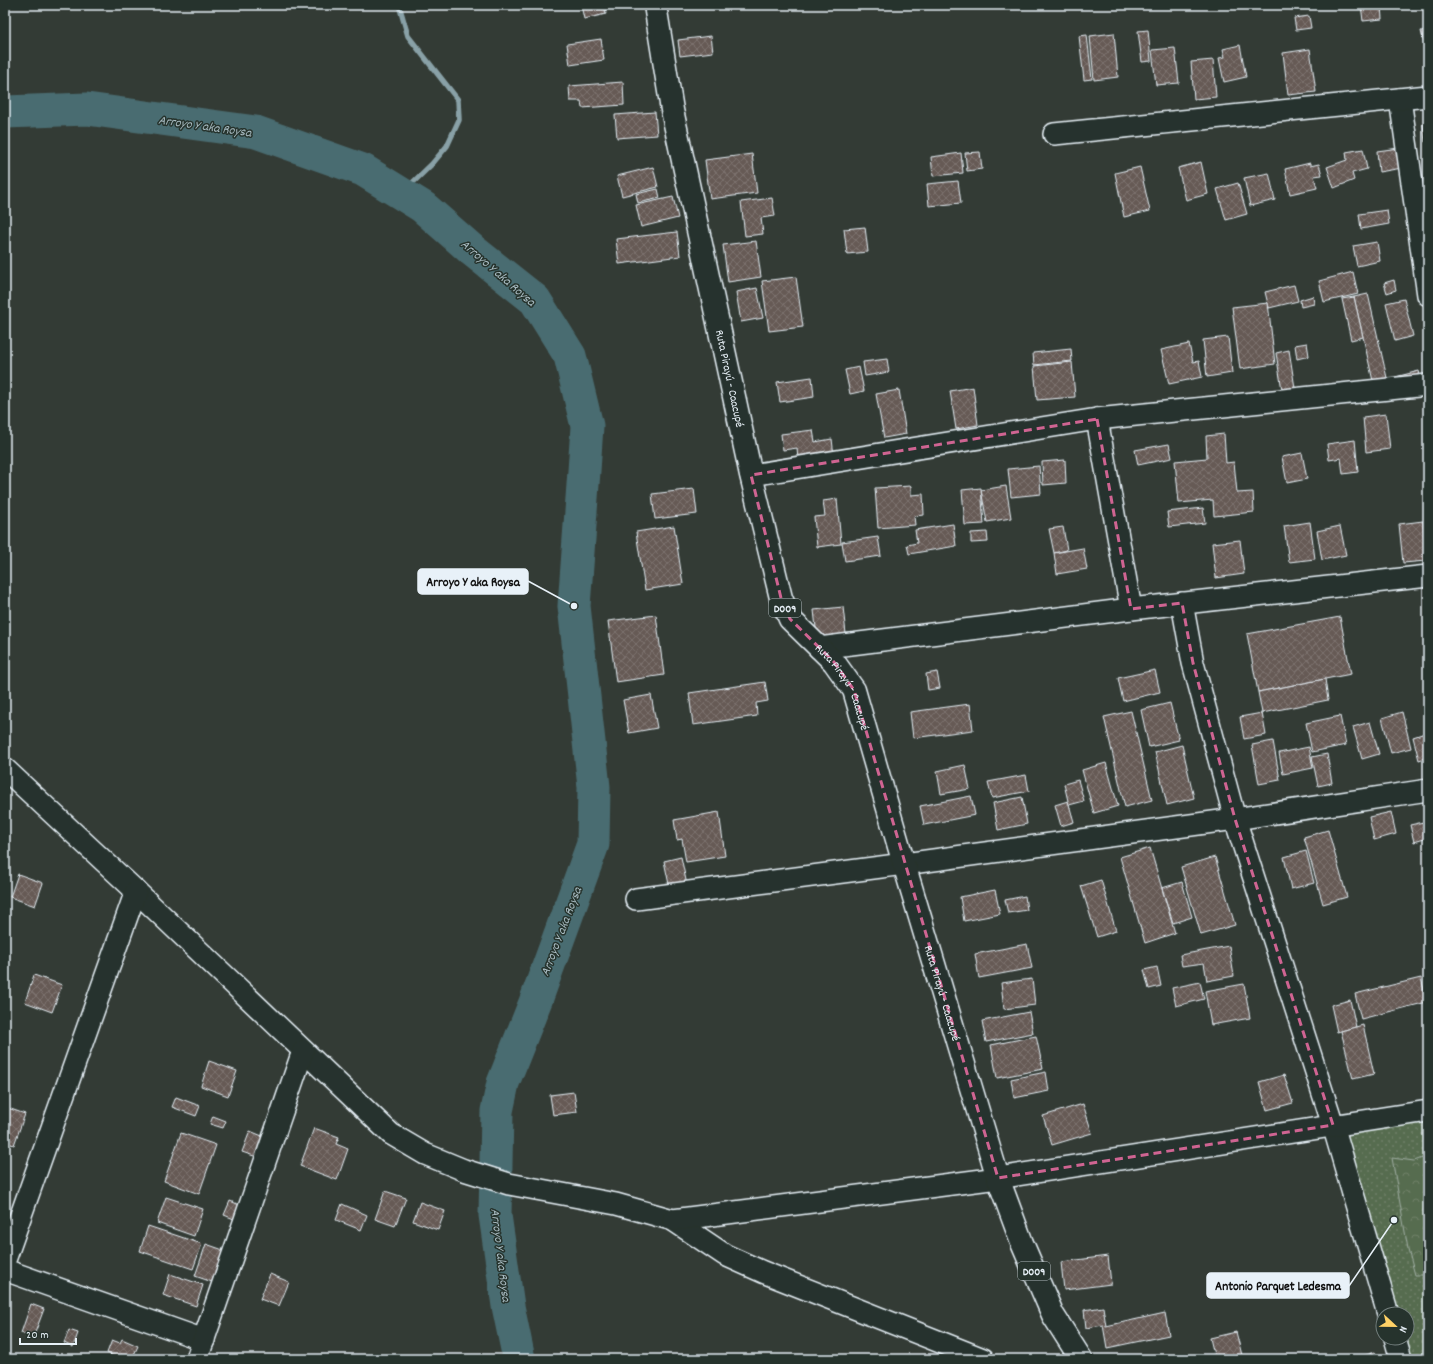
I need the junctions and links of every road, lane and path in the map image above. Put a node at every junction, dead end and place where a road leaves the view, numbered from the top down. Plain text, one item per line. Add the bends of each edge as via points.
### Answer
1 (655, 5) edge
2 (1428, 96) edge
3 (1400, 99) junction
4 (1054, 134) dead end
5 (1428, 295) edge
6 (1428, 385) edge
7 (1097, 419) junction
8 (751, 475) junction
9 (1428, 576) edge
10 (1182, 603) junction
11 (1131, 609) junction
12 (819, 648) junction
13 (5, 769) edge
14 (1428, 790) edge
15 (1235, 819) junction
16 (904, 864) junction
17 (136, 891) junction
18 (636, 898) dead end
19 (303, 1051) junction
20 (1428, 1111) edge
21 (1333, 1125) junction
22 (998, 1178) junction
23 (673, 1220) junction
24 (5, 1260) edge
25 (5, 1270) edge
26 (1386, 1306) edge
27 (204, 1340) junction
28 (1397, 1346) edge
29 (197, 1359) edge
30 (983, 1359) edge
31 (1081, 1359) edge
32 (1401, 1359) edge

1 - 8 main road, Ruta Pirayú - Caacupé / D009 via 672,110
2 - 3 street
3 - 4 street
3 - 5 street
6 - 7 street
7 - 8 street
7 - 11 street
8 - 12 main road, Ruta Pirayú - Caacupé / D009 via 781,598 790,619
9 - 10 street
10 - 11 street
10 - 15 street via 1193,663
11 - 12 street
12 - 16 main road, Ruta Pirayú - Caacupé / D009 via 834,662 854,690
13 - 17 street
14 - 15 street
15 - 16 street
15 - 21 street
16 - 18 street
16 - 22 main road, Ruta Pirayú - Caacupé / D009
17 - 19 street
17 - 24 street
19 - 23 street via 391,1134 425,1154 509,1184 616,1204
19 - 27 street
20 - 21 street
21 - 22 street
21 - 26 street
22 - 23 street
22 - 31 main road, Ruta Pirayú - Caacupé / D009 via 1053,1315
23 - 30 street via 725,1255
25 - 27 street
27 - 29 street
28 - 32 street

